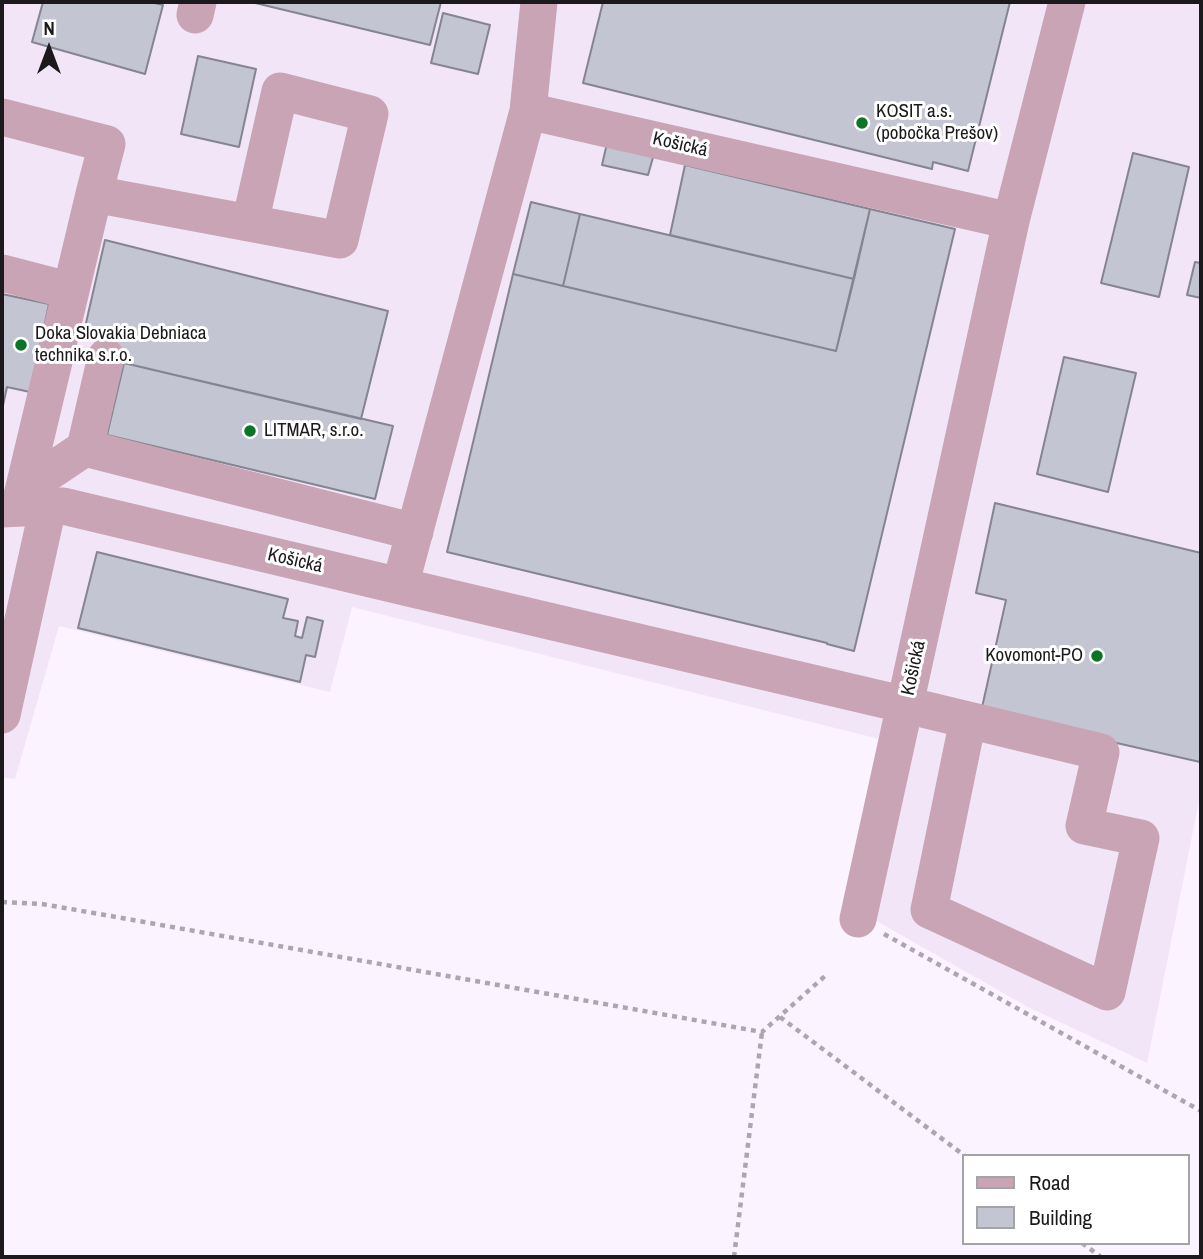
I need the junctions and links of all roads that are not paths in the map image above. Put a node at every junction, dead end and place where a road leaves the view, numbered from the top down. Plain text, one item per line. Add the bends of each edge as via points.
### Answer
1 (539, 2) edge
2 (1067, 2) edge
3 (528, 111) junction
4 (2, 117) edge
5 (94, 194) junction
6 (1011, 221) junction
7 (250, 223) dead end
8 (2, 273) edge
9 (71, 291) junction
10 (106, 357) dead end
11 (85, 448) junction
12 (23, 503) edge
13 (415, 532) junction
14 (400, 586) junction
15 (13, 615) edge
16 (906, 705) junction
17 (2, 715) edge
18 (968, 720) junction
19 (858, 919) road end

1 - 3 lane
2 - 6 lane
3 - 6 lane, Košická
3 - 13 lane
4 - 5 lane via 107,144
5 - 7 lane
5 - 9 lane
6 - 16 lane, Košická
8 - 9 lane
9 - 12 lane
10 - 11 lane
11 - 12 lane
11 - 13 lane
12 - 14 lane, Košická via 63,506
12 - 15 lane
13 - 14 lane
14 - 16 lane, Košická
15 - 17 lane
16 - 18 lane, Košická
16 - 19 lane, Košická
18 - 18 lane, Košická via 1101,752 1084,826 1141,838 1107,992 929,910

